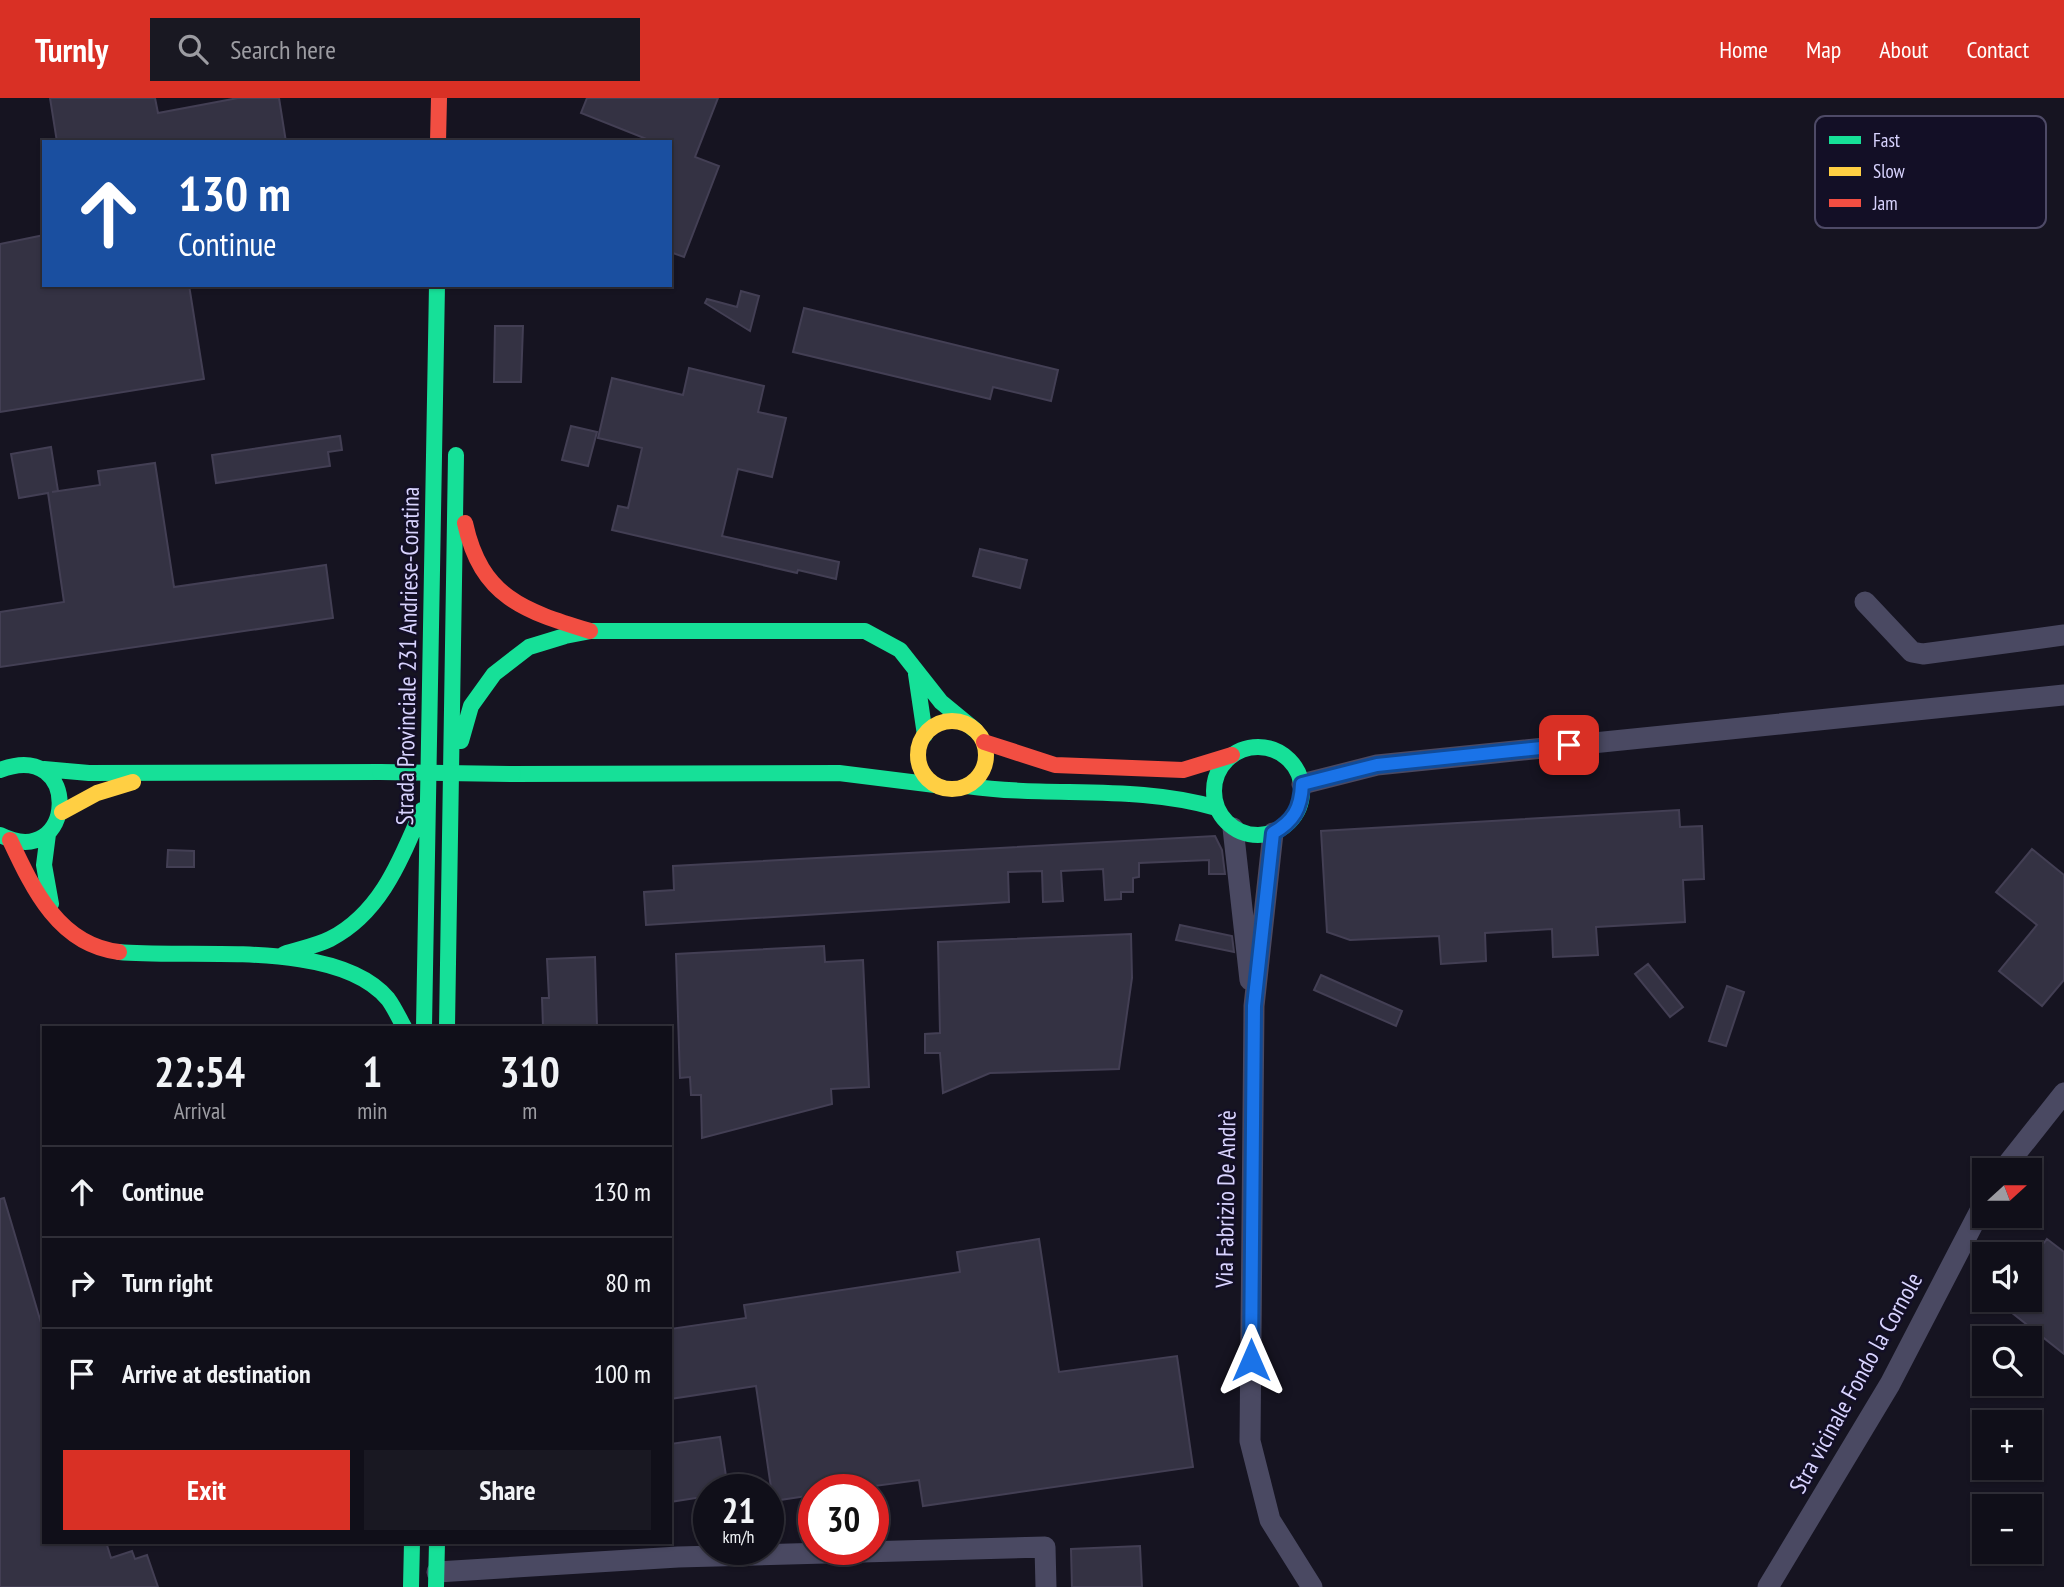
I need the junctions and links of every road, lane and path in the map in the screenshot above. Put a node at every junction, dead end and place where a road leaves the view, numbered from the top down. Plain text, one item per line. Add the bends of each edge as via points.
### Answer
1 (439, 98) edge
2 (439, 140) edge
3 (437, 287) edge
4 (457, 433) dead end
5 (456, 471) junction
6 (1865, 602) dead end
7 (591, 631) junction
8 (2064, 635) edge
9 (915, 669) junction
10 (2064, 695) edge
11 (925, 735) junction
12 (979, 736) junction
13 (1232, 755) junction
14 (905, 760) junction
15 (44, 769) junction
16 (0, 770) edge
17 (839, 773) junction
18 (157, 774) junction
19 (1302, 784) junction
20 (935, 785) junction
21 (967, 786) junction
22 (428, 796) junction
23 (1217, 808) junction
24 (62, 812) junction
25 (451, 816) junction
26 (1233, 828) junction
27 (1273, 833) junction
28 (48, 834) junction
29 (5, 838) edge
30 (52, 912) junction
31 (275, 957) junction
32 (1254, 1006) junction
33 (404, 1026) edge
34 (424, 1026) edge
35 (447, 1026) edge
36 (2064, 1093) edge
37 (2012, 1158) edge
38 (1972, 1226) edge
39 (412, 1544) edge
40 (437, 1544) edge
41 (436, 1579) edge
42 (411, 1587) edge
43 (1046, 1587) edge
44 (1312, 1587) edge
45 (1768, 1587) edge

1 - 2 main road
3 - 22 main road, Strada Provinciale 231 Andriese-Coratina
4 - 5 main road, Strada Provinciale 231 Andriese-Coratina
5 - 7 main road via 468,550 492,586 517,606
5 - 25 main road, Strada Provinciale 231 Andriese-Coratina
6 - 8 street via 1912,652 1923,654
7 - 9 main road via 864,631 889,640
7 - 25 main road via 529,647 494,674 471,706 462,734
9 - 11 main road
9 - 12 main road via 939,700
10 - 19 street via 1377,765
11 - 12 main road via 944,722 955,721
11 - 14 main road
12 - 13 main road via 1055,765 1183,770
12 - 21 main road via 984,768
13 - 19 main road via 1260,746 1275,750 1297,770
13 - 23 main road via 1215,779
14 - 17 main road
14 - 20 main road
15 - 16 main road via 25,763
15 - 18 main road
15 - 24 main road via 59,787
17 - 18 main road, bridge
17 - 20 main road
18 - 24 main road via 97,793
19 - 27 main road via 1296,814
20 - 21 main road
21 - 23 main road via 1156,792
22 - 31 main road via 391,882 370,910 333,937
22 - 34 main road, Strada Provinciale 231 Andriese-Coratina
23 - 26 main road
24 - 28 main road
25 - 35 main road, Strada Provinciale 231 Andriese-Coratina
26 - 27 main road via 1253,835
26 - 32 street
27 - 32 street
28 - 29 main road via 36,840
28 - 30 main road via 44,865
29 - 30 main road
30 - 31 main road via 79,940 112,953
31 - 33 main road via 324,963 366,979 394,1003
32 - 44 street, Via Fabrizio De Andrè via 1250,1441 1270,1520
36 - 37 street
38 - 45 street, Stra vicinale Fondo la Cornole via 1890,1384
39 - 42 main road
40 - 41 main road
41 - 43 street via 678,1558 1045,1547

